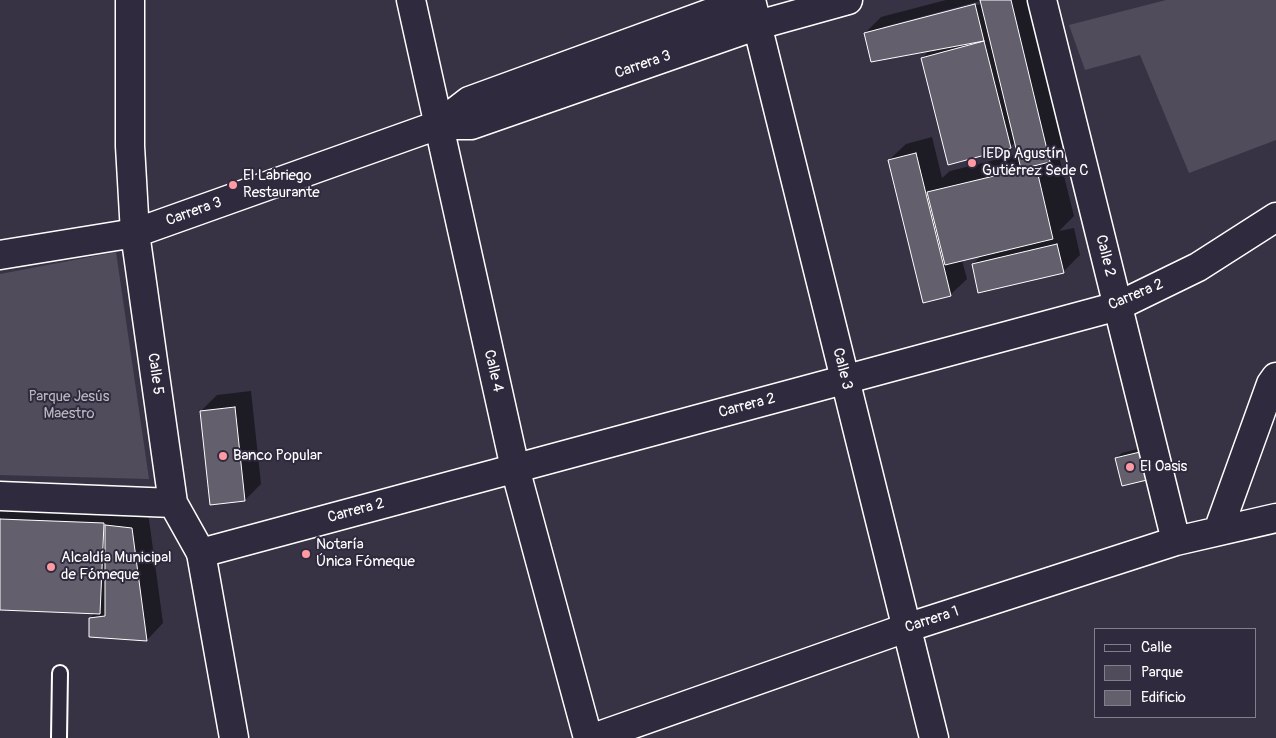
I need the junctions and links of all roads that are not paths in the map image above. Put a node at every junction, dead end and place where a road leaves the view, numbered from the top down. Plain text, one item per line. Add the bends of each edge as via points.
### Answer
1 (130, 0) edge
2 (411, 0) edge
3 (746, 0) edge
4 (848, 0) edge
5 (1042, 0) edge
6 (754, 12) edge
7 (438, 125) junction
8 (1276, 217) edge
9 (135, 232) junction
10 (0, 255) edge
11 (1118, 306) junction
12 (1276, 377) edge
13 (845, 379) junction
14 (515, 468) junction
15 (0, 496) edge
16 (173, 503) junction
17 (1276, 518) edge
18 (1218, 531) junction
19 (1176, 540) junction
20 (201, 553) junction
21 (906, 628) junction
22 (60, 673) dead end
23 (60, 738) edge
24 (234, 738) edge
25 (588, 738) edge
26 (593, 738) edge
27 (934, 738) edge

1 - 9 street, Calle 5 via 130,146
2 - 7 street, Calle 4
3 - 7 street, Carrera 3 via 470,100
4 - 6 street, Carrera 3
5 - 11 street, Calle 2
6 - 7 street, Carrera 3 via 471,125
6 - 13 street, Calle 3
7 - 9 street, Carrera 3
7 - 14 street, Calle 4
8 - 11 street, Carrera 2 via 1198,267
9 - 10 street, Carrera 3
9 - 16 street, Calle 5
11 - 13 street, Carrera 2
11 - 19 street, Calle 2 via 1150,464
12 - 18 street
13 - 14 street, Carrera 2
13 - 21 street, Calle 3
14 - 20 street, Carrera 2
14 - 25 street, Calle 4
15 - 16 street
16 - 20 street, Calle 5
17 - 18 street, Carrera 1
18 - 19 street, Carrera 1
19 - 21 street, Carrera 1
20 - 24 street, Calle 5
21 - 26 street, Carrera 1
21 - 27 street, Calle 3
22 - 23 lane

